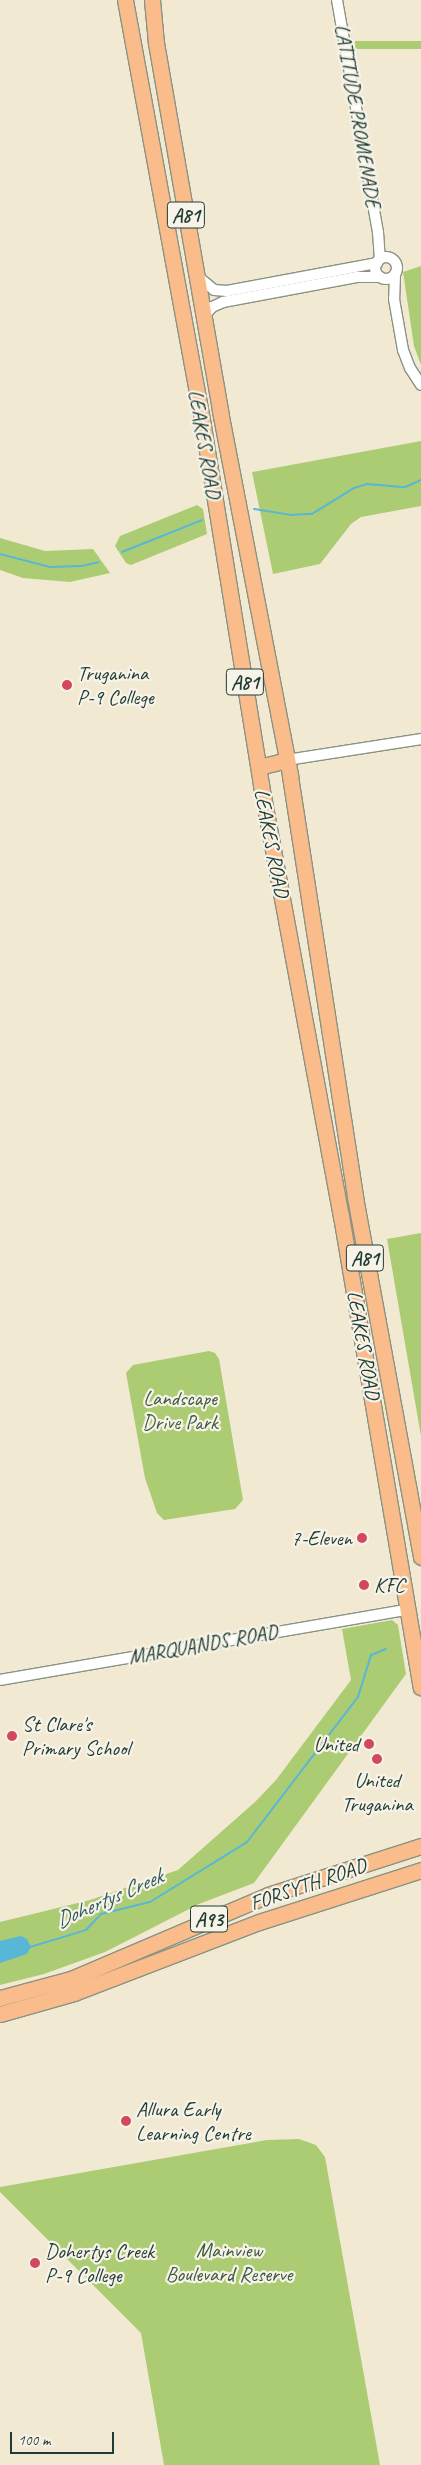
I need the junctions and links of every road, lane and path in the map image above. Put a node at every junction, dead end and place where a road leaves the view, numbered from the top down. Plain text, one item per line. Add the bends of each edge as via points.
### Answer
1 (125, 0) edge
2 (152, 0) edge
3 (337, 0) edge
4 (378, 232) junction
5 (392, 259) junction
6 (378, 261) junction
7 (396, 274) junction
8 (196, 275) junction
9 (382, 278) junction
10 (394, 299) junction
11 (204, 316) junction
12 (212, 364) junction
13 (421, 385) edge
14 (220, 411) junction
15 (203, 426) junction
16 (215, 497) junction
17 (421, 739) edge
18 (288, 760) junction
19 (259, 767) junction
20 (421, 1558) edge
21 (406, 1610) junction
22 (0, 1680) edge
23 (421, 1687) edge
24 (421, 1836) edge
25 (421, 1846) edge
26 (388, 1857) junction
27 (419, 1871) edge
28 (0, 1998) edge
29 (0, 2014) edge

1 - 15 highway, LEAKES ROAD / A81
2 - 8 highway, LEAKES ROAD / A81 via 156,43
3 - 4 street, LATITUDE PROMENADE
4 - 5 street, LATITUDE PROMENADE
4 - 6 street, LATITUDE PROMENADE
5 - 6 street
5 - 7 street, LATITUDE PROMENADE via 397,266
6 - 8 street via 227,291 208,287
6 - 9 street, LATITUDE PROMENADE
7 - 9 street
7 - 10 street
8 - 11 highway, LEAKES ROAD / A81
9 - 10 street
9 - 11 street via 357,277 223,302
10 - 13 street via 405,357
11 - 12 highway, LEAKES ROAD / A81
12 - 14 highway, LEAKES ROAD / A81
12 - 15 highway via 204,356 197,363 203,398
14 - 16 highway via 218,431 227,485 224,493
14 - 18 highway, LEAKES ROAD / A81
15 - 16 highway, LEAKES ROAD / A81
16 - 19 highway, LEAKES ROAD / A81
17 - 18 street
18 - 19 highway
18 - 20 highway, LEAKES ROAD / A81 via 355,1197
19 - 21 highway, LEAKES ROAD / A81 via 343,1224
21 - 22 street, MARQUANDS ROAD
21 - 23 highway, LEAKES ROAD / A81
24 - 26 highway
25 - 26 highway, FORSYTH ROAD / A93
26 - 28 highway, FORSYTH ROAD / A93 via 268,1895 70,1979
27 - 29 highway, FORSYTH ROAD / A93 via 259,1922 74,1993

